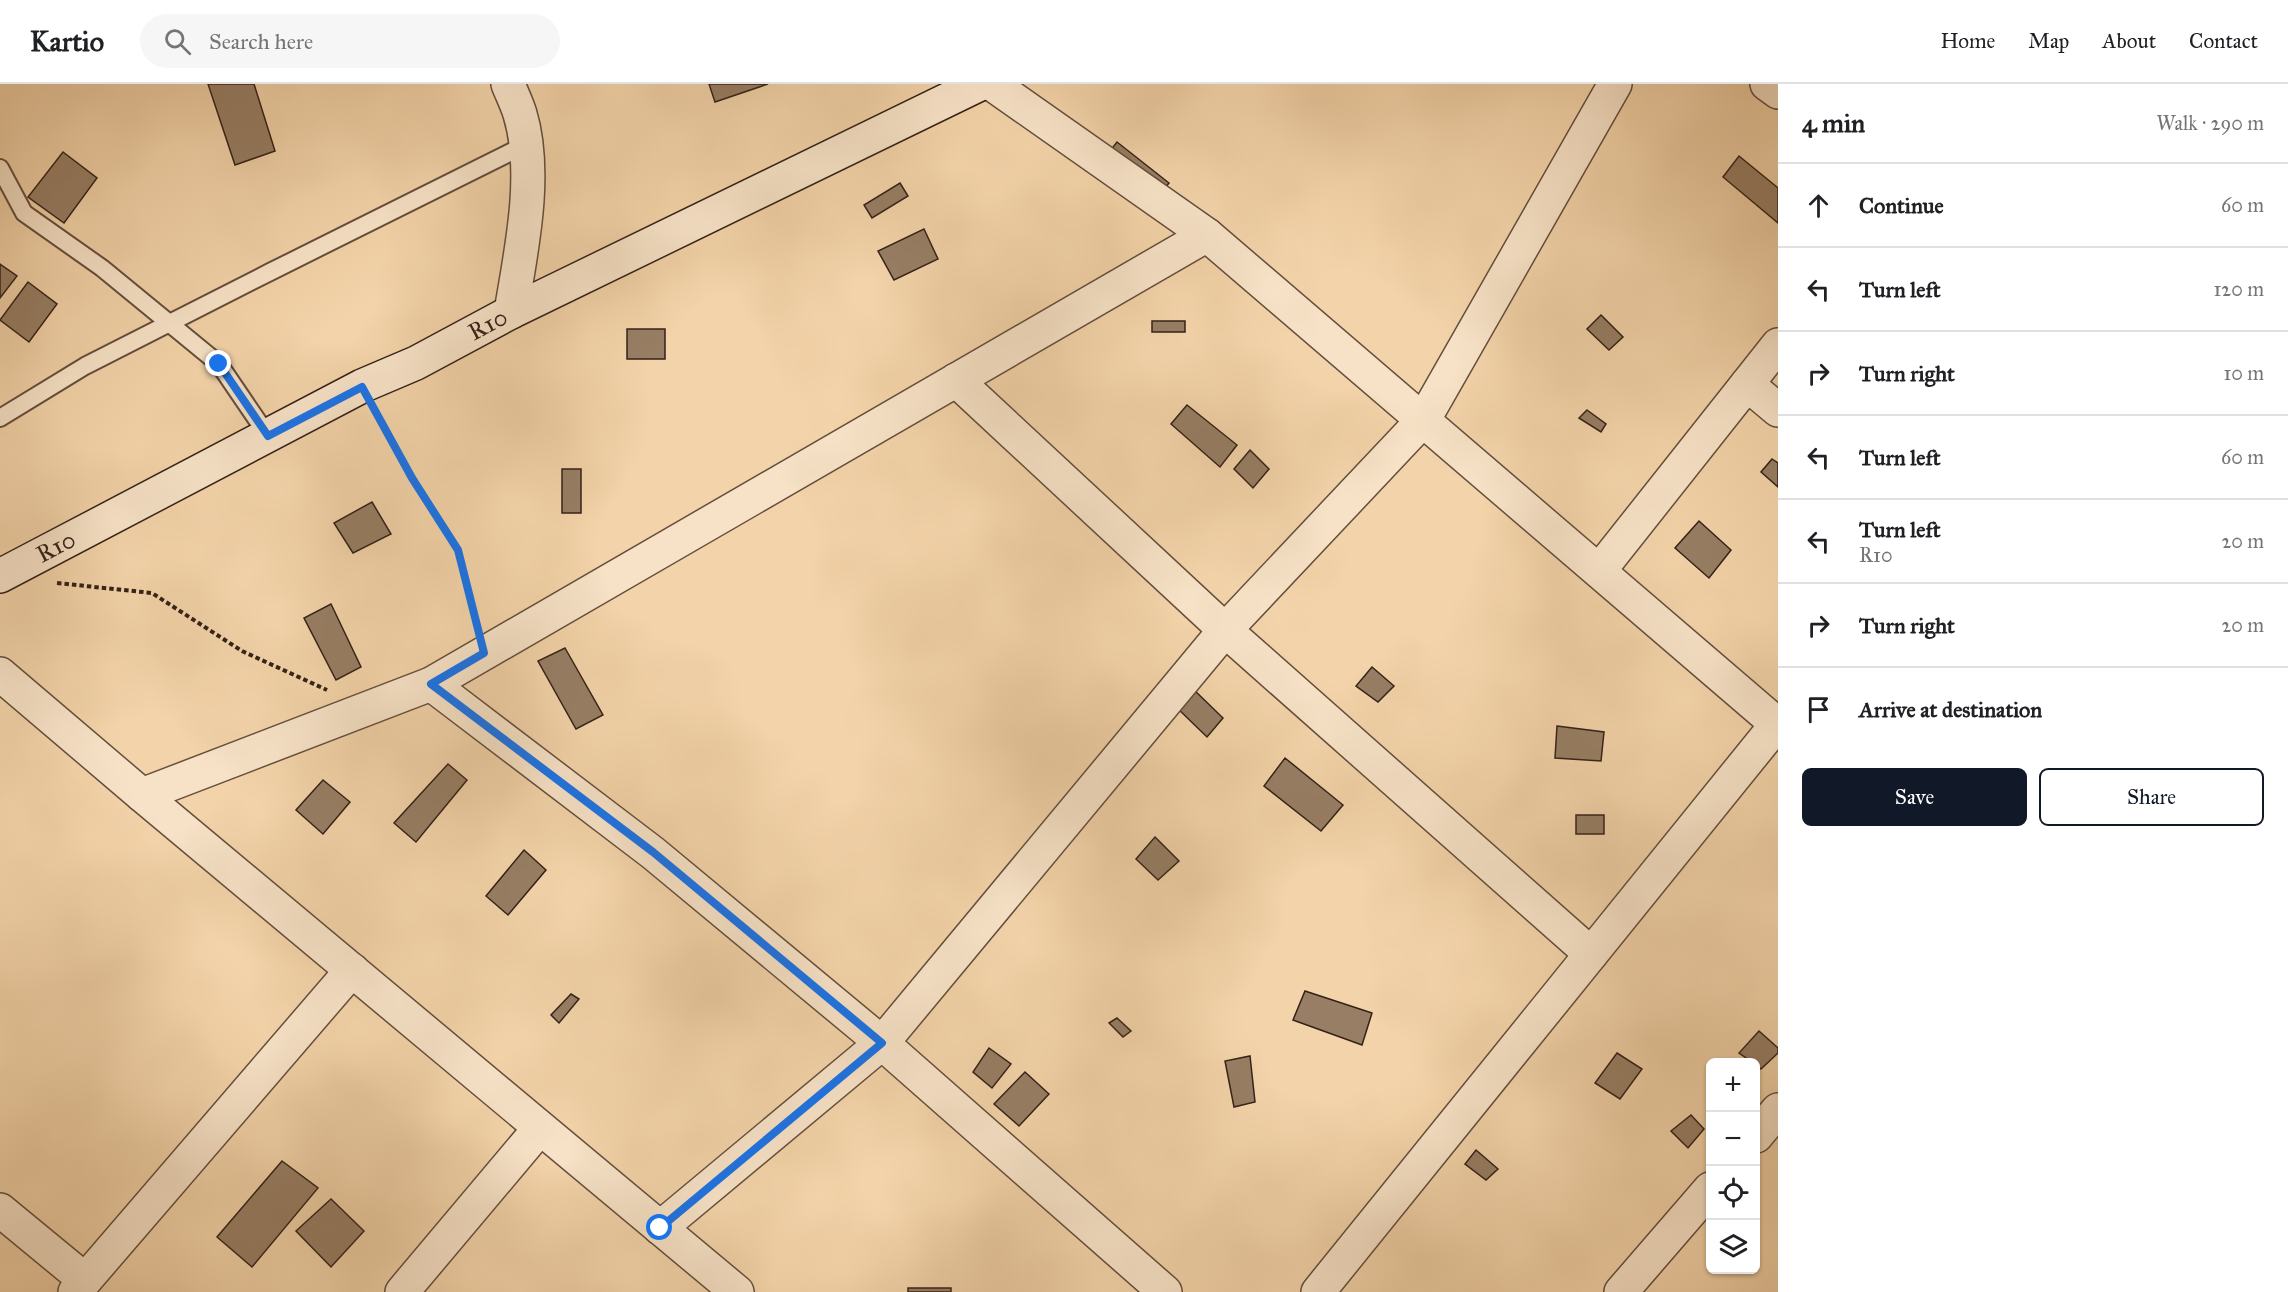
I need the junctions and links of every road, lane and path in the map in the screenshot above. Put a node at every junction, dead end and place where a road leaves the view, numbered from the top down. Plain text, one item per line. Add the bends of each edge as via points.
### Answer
1 (508, 84) edge
2 (980, 84) edge
3 (992, 84) edge
4 (1615, 84) edge
5 (1767, 84) edge
6 (1778, 92) edge
7 (525, 146) junction
8 (0, 168) edge
9 (1207, 235) junction
10 (511, 312) junction
11 (170, 323) junction
12 (1778, 345) edge
13 (956, 380) junction
14 (1747, 384) junction
15 (362, 387) junction
16 (1778, 410) edge
17 (1, 416) edge
18 (1424, 419) junction
19 (268, 436) junction
20 (1599, 571) junction
21 (0, 576) edge
22 (47, 582) dead end
23 (1225, 630) junction
24 (484, 653) junction
25 (0, 674) edge
26 (431, 684) junction
27 (333, 693) dead end
28 (1777, 724) edge
29 (142, 795) junction
30 (1591, 954) junction
31 (352, 970) junction
32 (882, 1043) junction
33 (1778, 1110) edge
34 (540, 1128) junction
35 (1760, 1130) edge
36 (1706, 1194) edge
37 (0, 1210) edge
38 (660, 1228) junction
39 (80, 1286) edge
40 (402, 1292) edge
41 (737, 1292) edge
42 (1165, 1292) edge
43 (1318, 1292) edge
44 (1621, 1292) edge

1 - 7 street via 520,115
2 - 10 street, R10
3 - 9 street
4 - 18 street
5 - 6 street
7 - 10 street via 525,228
7 - 11 lane
8 - 11 lane via 24,213 102,268
9 - 13 street
9 - 18 street
10 - 15 street, R10
11 - 17 lane via 85,366
11 - 19 lane via 219,364
12 - 14 street
13 - 23 street
13 - 24 street
14 - 16 street
14 - 20 street
15 - 19 street, R10
15 - 24 path via 412,478 458,550
18 - 20 street
18 - 23 street
19 - 21 street, R10
20 - 28 street
22 - 27 path via 152,594 242,651
23 - 30 street
23 - 32 street
24 - 26 street
25 - 29 street
26 - 29 street
26 - 32 street via 653,852
28 - 30 street
29 - 31 street
30 - 43 street
31 - 34 street
31 - 39 street
32 - 38 street
32 - 42 street
33 - 35 street
34 - 38 street
34 - 40 street
36 - 44 street
37 - 39 street
38 - 41 street

